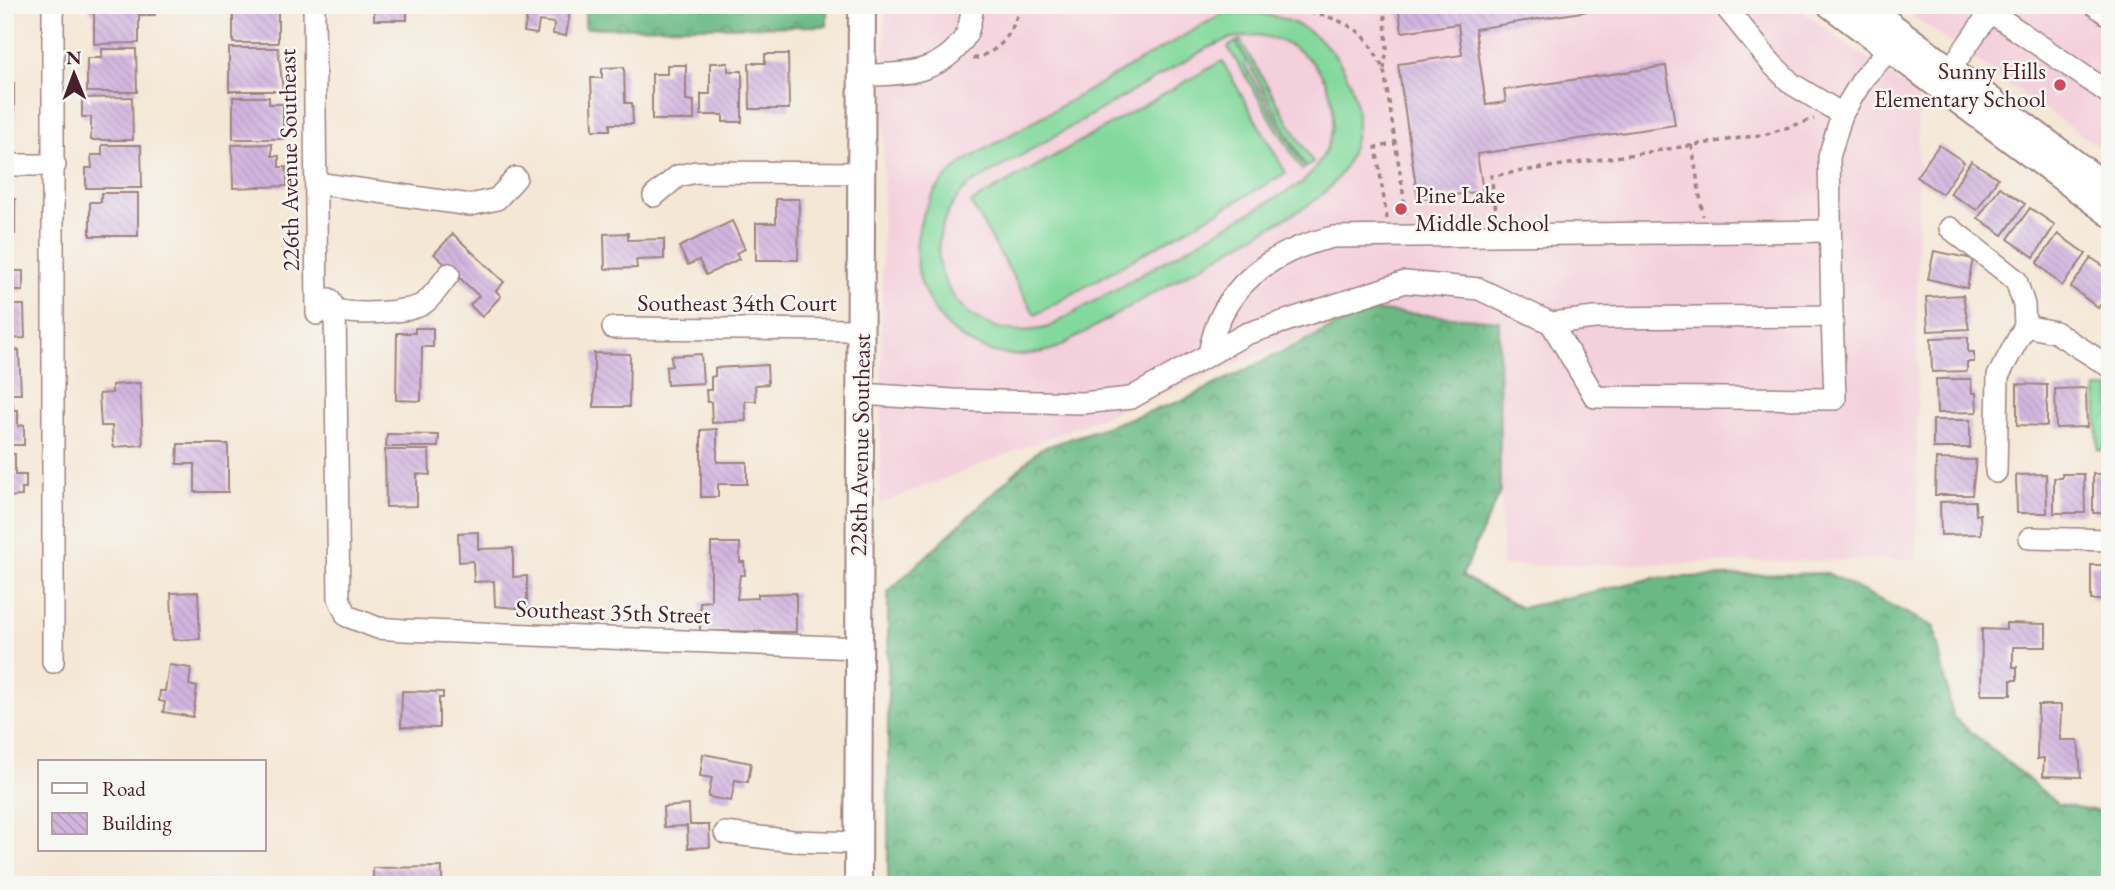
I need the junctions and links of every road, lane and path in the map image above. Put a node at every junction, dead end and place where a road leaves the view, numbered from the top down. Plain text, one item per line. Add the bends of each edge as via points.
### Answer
1 (53, 5) edge
2 (314, 5) edge
3 (862, 5) edge
4 (974, 5) edge
5 (1020, 5) edge
6 (1250, 5) edge
7 (1384, 5) edge
8 (1724, 5) edge
9 (1830, 5) edge
10 (1863, 5) edge
11 (2095, 5) edge
12 (1993, 9) edge
13 (2110, 16) edge
14 (1889, 50) junction
15 (964, 61) dead end
16 (1384, 70) junction
17 (1950, 71) junction
18 (863, 75) junction
19 (2110, 94) edge
20 (1842, 114) junction
21 (1819, 117) dead end
22 (1981, 119) junction
23 (1395, 144) junction
24 (1692, 145) junction
25 (5, 165) edge
26 (55, 165) junction
27 (863, 173) junction
28 (516, 178) dead end
29 (316, 183) junction
30 (2110, 190) edge
31 (654, 196) dead end
32 (2110, 213) edge
33 (1703, 216) dead end
34 (1497, 218) dead end
35 (1387, 219) dead end
36 (1950, 228) dead end
37 (1830, 231) junction
38 (1411, 236) junction
39 (449, 274) dead end
40 (326, 311) junction
41 (1832, 316) junction
42 (1551, 323) junction
43 (2025, 326) junction
44 (613, 328) dead end
45 (861, 330) junction
46 (1209, 355) junction
47 (2110, 366) edge
48 (861, 394) junction
49 (1996, 472) dead end
50 (2029, 538) dead end
51 (2110, 540) edge
52 (365, 624) joint
53 (858, 648) junction
54 (53, 662) dead end
55 (725, 833) dead end
56 (858, 843) junction
57 (858, 885) edge

1 - 26 street
2 - 29 street, 226th Avenue Southeast
3 - 18 main road, 228th Avenue Southeast
4 - 18 street via 965,36 941,61 919,72
5 - 15 path via 1007,40 981,57
6 - 16 path via 1327,16 1358,31
7 - 16 path
8 - 20 street via 1792,84
9 - 14 main road
10 - 17 main road
11 - 13 street
12 - 17 street
12 - 19 street
14 - 20 street via 1864,78
14 - 22 main road
16 - 23 path
17 - 22 street via 1950,84 1978,108
17 - 30 main road
18 - 27 main road, 228th Avenue Southeast
20 - 37 street via 1829,157
21 - 24 path via 1767,134
22 - 32 main road
23 - 35 path via 1376,147
23 - 38 path
24 - 33 path
24 - 34 path via 1491,176
25 - 26 street
26 - 54 street
27 - 31 street via 696,172 678,176
27 - 45 main road, 228th Avenue Southeast
28 - 29 street via 496,199 470,205
29 - 40 street, 226th Avenue Southeast via 316,268
36 - 43 street via 2016,280
37 - 38 street
37 - 41 street
38 - 46 street via 1333,237 1288,250 1253,274 1231,299 1213,328
39 - 40 street via 426,302 414,309
40 - 52 street, 226th Avenue Southeast via 339,598 347,616
41 - 42 street via 1595,318
41 - 42 street via 1835,399 1595,397
42 - 46 street via 1479,289 1405,282 1246,334
43 - 47 street via 2055,332
43 - 49 street via 1998,376
44 - 45 street, Southeast 34th Court
45 - 48 main road, 228th Avenue Southeast
46 - 48 street via 1131,398 1044,402
48 - 53 main road, 228th Avenue Southeast
50 - 51 street
52 - 53 street, Southeast 35th Street via 404,630
53 - 56 main road, 228th Avenue Southeast
55 - 56 street
56 - 57 main road, 228th Avenue Southeast

